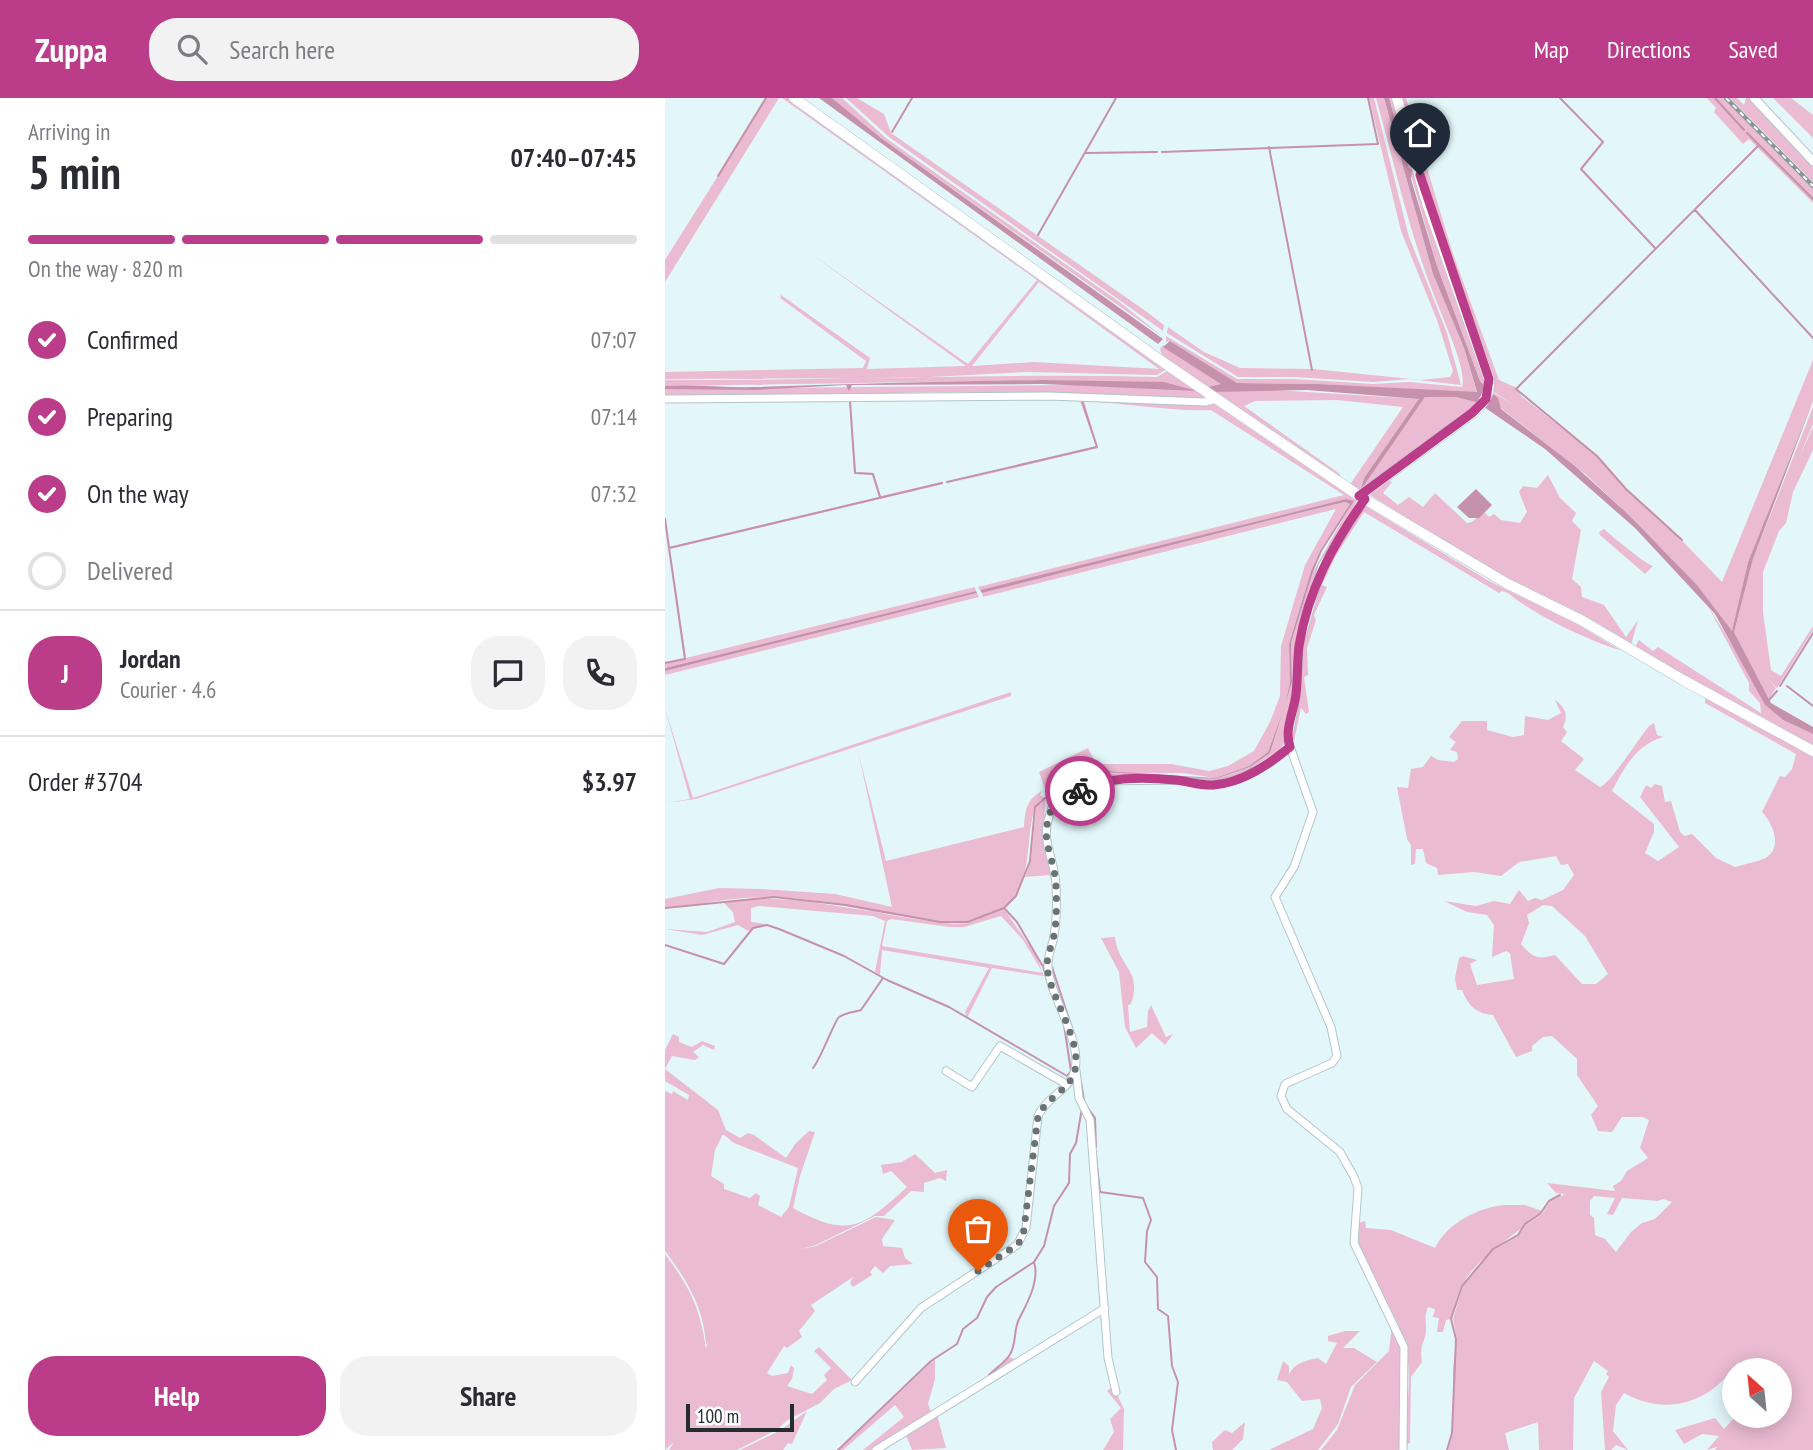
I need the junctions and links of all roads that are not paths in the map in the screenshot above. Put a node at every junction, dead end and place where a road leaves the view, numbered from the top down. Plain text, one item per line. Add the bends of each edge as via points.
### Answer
1 (794, 98) edge
2 (1397, 98) edge
3 (1754, 98) edge
4 (1813, 161) edge
5 (1214, 397) junction
6 (665, 399) edge
7 (1358, 495) junction
8 (1290, 747) junction
9 (1813, 751) edge
10 (1076, 1069) junction
11 (946, 1071) dead end
12 (1066, 1084) junction
13 (1105, 1308) junction
14 (855, 1382) dead end
15 (1116, 1392) dead end
16 (876, 1450) edge
17 (1403, 1450) edge

1 - 5 main road
2 - 7 main road via 1427,202 1489,379 1483,402
3 - 4 street
5 - 6 street via 1205,402 1049,396
5 - 7 main road
7 - 8 street via 1322,566 1306,617 1288,727
7 - 9 main road via 1495,577 1583,621
8 - 10 street via 1239,779 1213,785 1176,780 1105,781 1052,808 1045,827 1055,877 1056,927 1047,965 1066,1017
8 - 17 street via 1313,812 1294,867 1275,897 1331,1027 1337,1056 1332,1063 1285,1084 1281,1096 1287,1109 1340,1152 1358,1188 1354,1243 1404,1347
10 - 12 street
10 - 13 street via 1079,1098 1090,1120
11 - 12 street via 972,1087 1000,1046
12 - 14 street via 1038,1116 1023,1237 921,1308
13 - 15 street via 1108,1358
13 - 16 street

